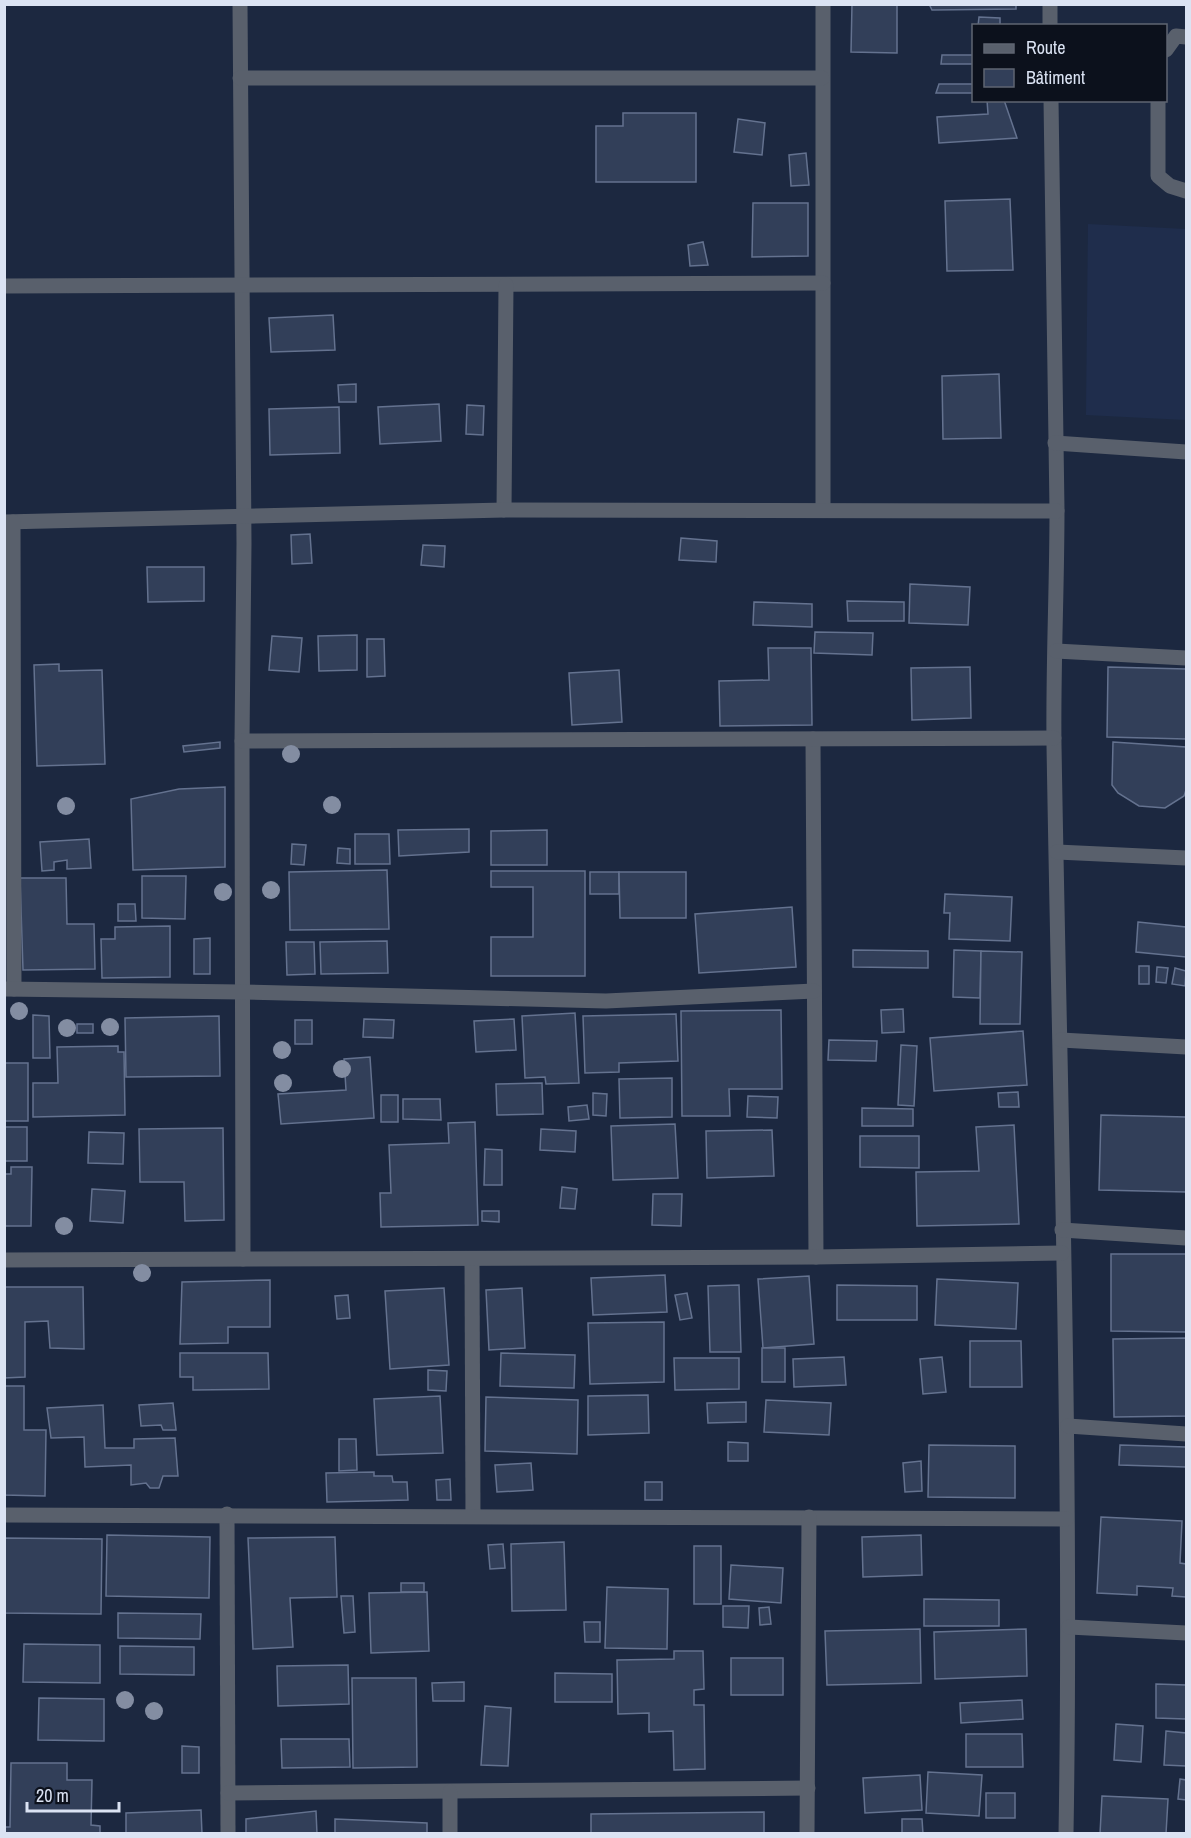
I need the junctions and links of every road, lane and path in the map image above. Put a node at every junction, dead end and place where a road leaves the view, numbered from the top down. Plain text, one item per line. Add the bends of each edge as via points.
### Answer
1 (240, 4) edge
2 (823, 4) edge
3 (1050, 4) edge
4 (1050, 24) edge
5 (1186, 37) edge
6 (1167, 49) edge
7 (240, 78) junction
8 (822, 78) junction
9 (1051, 102) edge
10 (1158, 102) edge
11 (1186, 191) edge
12 (823, 282) junction
13 (506, 285) junction
14 (4, 286) edge
15 (240, 286) junction
16 (1056, 443) junction
17 (1186, 452) edge
18 (504, 510) junction
19 (823, 510) junction
20 (1057, 511) junction
21 (244, 517) junction
22 (9, 522) edge
23 (1056, 651) junction
24 (1186, 658) edge
25 (1054, 738) junction
26 (813, 739) junction
27 (242, 741) junction
28 (9, 770) edge
29 (1057, 852) junction
30 (1186, 858) edge
31 (9, 989) edge
32 (814, 991) junction
33 (242, 992) junction
34 (1061, 1040) junction
35 (1186, 1047) edge
36 (1062, 1230) junction
37 (1186, 1238) edge
38 (1062, 1253) junction
39 (816, 1257) junction
40 (243, 1259) junction
41 (472, 1259) junction
42 (4, 1260) edge
43 (1068, 1426) junction
44 (1186, 1434) edge
45 (227, 1514) junction
46 (4, 1515) edge
47 (473, 1515) junction
48 (809, 1517) junction
49 (1066, 1519) junction
50 (1069, 1627) junction
51 (1186, 1633) edge
52 (808, 1788) junction
53 (450, 1792) junction
54 (228, 1793) junction
55 (228, 1833) edge
56 (450, 1833) edge
57 (807, 1833) edge
58 (1066, 1833) edge

1 - 7 street
2 - 8 street
3 - 4 street
5 - 6 street via 1176,36
7 - 8 street
7 - 15 street
8 - 12 street
9 - 16 street
10 - 11 street via 1158,176 1170,186
12 - 13 street
12 - 19 street
13 - 15 street
13 - 18 street
14 - 15 street
15 - 21 street
16 - 17 street
16 - 20 street
18 - 19 street
18 - 21 street
19 - 20 street
20 - 23 street
21 - 22 street
21 - 27 street
22 - 28 street
23 - 24 street
23 - 25 street
25 - 26 street
25 - 29 street
26 - 27 street
26 - 32 street
27 - 33 street
28 - 31 street
29 - 30 street
29 - 34 street
31 - 33 street
32 - 33 street via 606,1001
32 - 39 street
33 - 40 street
34 - 35 street
34 - 36 street
36 - 37 street
36 - 38 street
38 - 39 street
38 - 43 street
39 - 41 street
40 - 41 street
40 - 42 street
41 - 47 street
43 - 44 street
43 - 49 street
45 - 46 street
45 - 47 street
45 - 54 street
47 - 48 street
48 - 49 street
48 - 52 street
49 - 50 street
50 - 51 street
50 - 58 street
52 - 53 street
52 - 57 street
53 - 54 street
53 - 56 street
54 - 55 street

